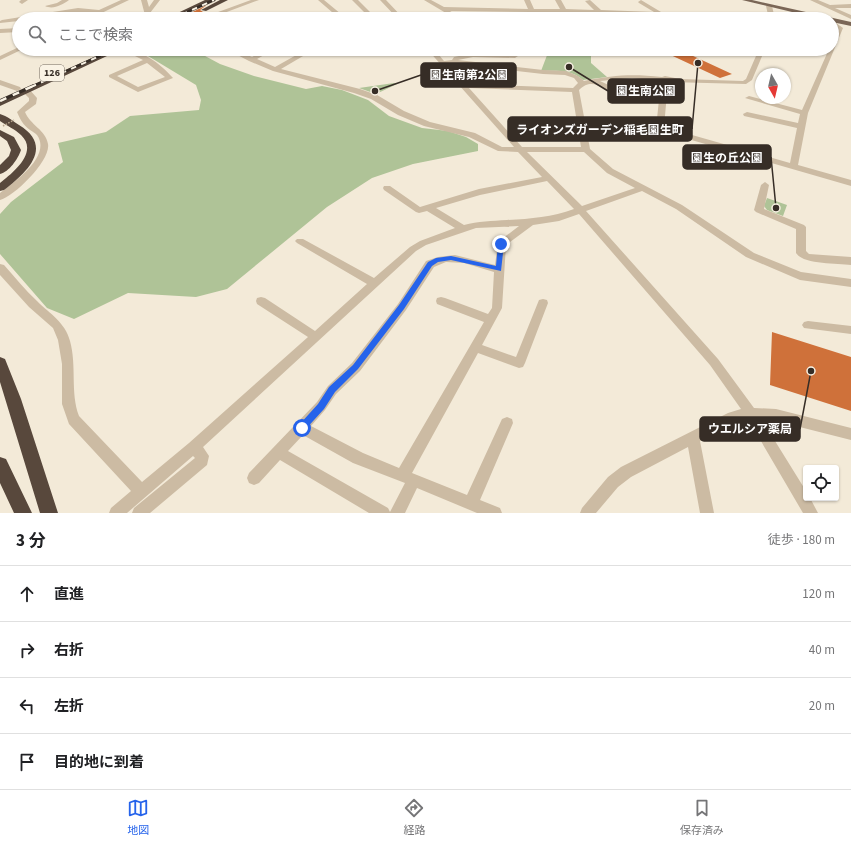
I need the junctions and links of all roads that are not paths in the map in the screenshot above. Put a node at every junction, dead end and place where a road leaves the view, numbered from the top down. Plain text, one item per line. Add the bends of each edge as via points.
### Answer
1 (66, 0) edge
2 (126, 0) edge
3 (144, 0) edge
4 (157, 0) edge
5 (210, 0) edge
6 (225, 0) edge
7 (256, 0) edge
8 (321, 0) edge
9 (355, 0) edge
10 (383, 0) edge
11 (527, 0) edge
12 (558, 0) edge
13 (745, 0) edge
14 (813, 0) edge
15 (588, 1) edge
16 (489, 2) dead end
17 (641, 2) dead end
18 (427, 3) edge
19 (48, 6) dead end
20 (769, 6) junction
21 (828, 6) junction
22 (851, 6) edge
23 (443, 8) junction
24 (493, 10) junction
25 (532, 11) junction
26 (65, 12) edge
27 (99, 12) joint
28 (148, 12) joint
29 (183, 12) edge
30 (200, 12) edge
31 (222, 12) edge
32 (336, 12) edge
33 (367, 12) edge
34 (394, 12) edge
35 (440, 12) edge
36 (449, 12) edge
37 (564, 12) joint
38 (600, 12) edge
39 (658, 12) edge
40 (770, 12) edge
41 (796, 12) edge
42 (851, 17) edge
43 (12, 19) edge
44 (1, 20) edge
45 (839, 23) edge
46 (849, 24) edge
47 (3, 31) edge
48 (12, 53) edge
49 (88, 56) edge
50 (103, 56) edge
51 (143, 56) edge
52 (244, 56) edge
53 (259, 56) edge
54 (300, 56) edge
55 (436, 56) edge
56 (467, 56) edge
57 (759, 56) edge
58 (829, 56) edge
59 (0, 58) edge
60 (148, 60) junction
61 (252, 60) junction
62 (454, 62) junction
63 (442, 63) junction
64 (275, 70) junction
65 (665, 78) junction
66 (594, 81) junction
67 (0, 82) edge
68 (582, 83) junction
69 (463, 86) junction
70 (17, 89) junction
71 (575, 90) junction
72 (26, 91) junction
73 (618, 93) dead end
74 (0, 96) edge
75 (748, 98) dead end
76 (0, 105) edge
77 (804, 113) junction
78 (747, 114) dead end
79 (4, 123) edge
80 (801, 126) junction
81 (520, 149) junction
82 (586, 150) junction
83 (794, 166) junction
84 (0, 171) edge
85 (550, 178) junction
86 (851, 183) edge
87 (765, 185) dead end
88 (0, 188) edge
89 (386, 188) dead end
90 (642, 188) junction
91 (0, 197) edge
92 (427, 207) junction
93 (580, 210) junction
94 (530, 222) junction
95 (463, 229) junction
96 (300, 241) dead end
97 (851, 261) edge
98 (0, 268) edge
99 (499, 270) junction
100 (851, 283) edge
101 (375, 284) junction
102 (261, 300) dead end
103 (441, 301) dead end
104 (543, 303) dead end
105 (490, 320) junction
106 (808, 325) dead end
107 (851, 330) edge
108 (316, 337) junction
109 (475, 347) junction
110 (0, 363) edge
111 (751, 413) junction
112 (507, 423) dead end
113 (302, 428) junction
114 (851, 434) edge
115 (693, 438) junction
116 (194, 447) junction
117 (278, 452) junction
118 (0, 464) edge
119 (254, 478) dead end
120 (408, 478) junction
121 (141, 492) junction
122 (471, 503) junction
123 (23, 513) edge
124 (49, 513) edge
125 (116, 513) edge
126 (140, 513) edge
127 (383, 513) edge
128 (397, 513) edge
129 (494, 513) edge
130 (587, 513) edge
131 (707, 513) edge
132 (811, 513) edge

1 - 19 street
2 - 27 street
3 - 28 street
4 - 28 street
5 - 29 highway
6 - 30 highway
7 - 31 street
8 - 32 street
9 - 33 street
10 - 34 street
11 - 25 street
12 - 37 street
13 - 20 main road
14 - 21 street
15 - 38 street
16 - 24 street
17 - 39 street
18 - 23 street
18 - 35 street
20 - 40 street
20 - 41 main road
21 - 22 street
21 - 42 street
23 - 24 street
23 - 36 street
24 - 25 street
25 - 37 street
26 - 27 street
43 - 44 street
44 - 47 street
45 - 46 street
48 - 59 street
49 - 70 highway, 126
50 - 72 highway, 126
51 - 60 street
52 - 61 street
53 - 61 street
54 - 64 street
55 - 63 street
56 - 62 street via 456,58
57 - 65 street via 749,80 744,83 680,81
58 - 77 street
60 - 60 street via 170,78 138,90 111,76
61 - 64 street
62 - 63 street
62 - 68 street via 566,73
63 - 69 street
64 - 81 street via 357,91 427,124 472,135 501,149
65 - 66 street via 632,76
65 - 83 street via 660,128
66 - 68 street
66 - 73 street
67 - 70 street
68 - 71 street
69 - 71 street
69 - 81 street
70 - 74 highway, 126
71 - 82 street
72 - 76 highway, 126
72 - 91 street via 33,102 21,112 28,124 41,136 44,145 37,166
75 - 77 street
77 - 80 street
78 - 80 street
79 - 84 highway via 7,135 16,150 14,157
79 - 88 highway via 25,134 31,140 32,148 31,156 25,165
80 - 83 street
81 - 82 street
81 - 85 street
82 - 90 street via 610,171
83 - 86 street
85 - 92 street via 479,192
85 - 93 street
87 - 97 street via 759,210 801,227 801,253 807,257
89 - 92 street via 419,210
90 - 93 street
90 - 100 street via 679,207 750,255 800,276
92 - 95 street
93 - 94 street via 559,218
93 - 111 street via 714,362
94 - 95 street via 488,223
94 - 99 street via 501,244
95 - 101 street via 413,249
96 - 101 street
98 - 121 street via 33,304 57,325 64,340 68,364 68,404 74,420
99 - 105 street via 497,308
99 - 113 street via 451,258 436,260 430,264 402,307 356,367 332,390
101 - 108 street
102 - 108 street
103 - 105 street
104 - 109 street via 519,363
105 - 109 street
106 - 107 street
108 - 116 street
109 - 120 street
110 - 124 highway via 14,399
111 - 114 street via 776,415
111 - 115 street via 733,416
111 - 132 street
112 - 122 street
113 - 117 street
113 - 120 street via 358,458
115 - 130 street via 626,472 613,482
115 - 131 street
116 - 121 street
116 - 126 street via 202,456 202,460
117 - 119 street
117 - 127 street
118 - 123 highway
120 - 122 street
120 - 128 street
121 - 125 street
122 - 129 street

